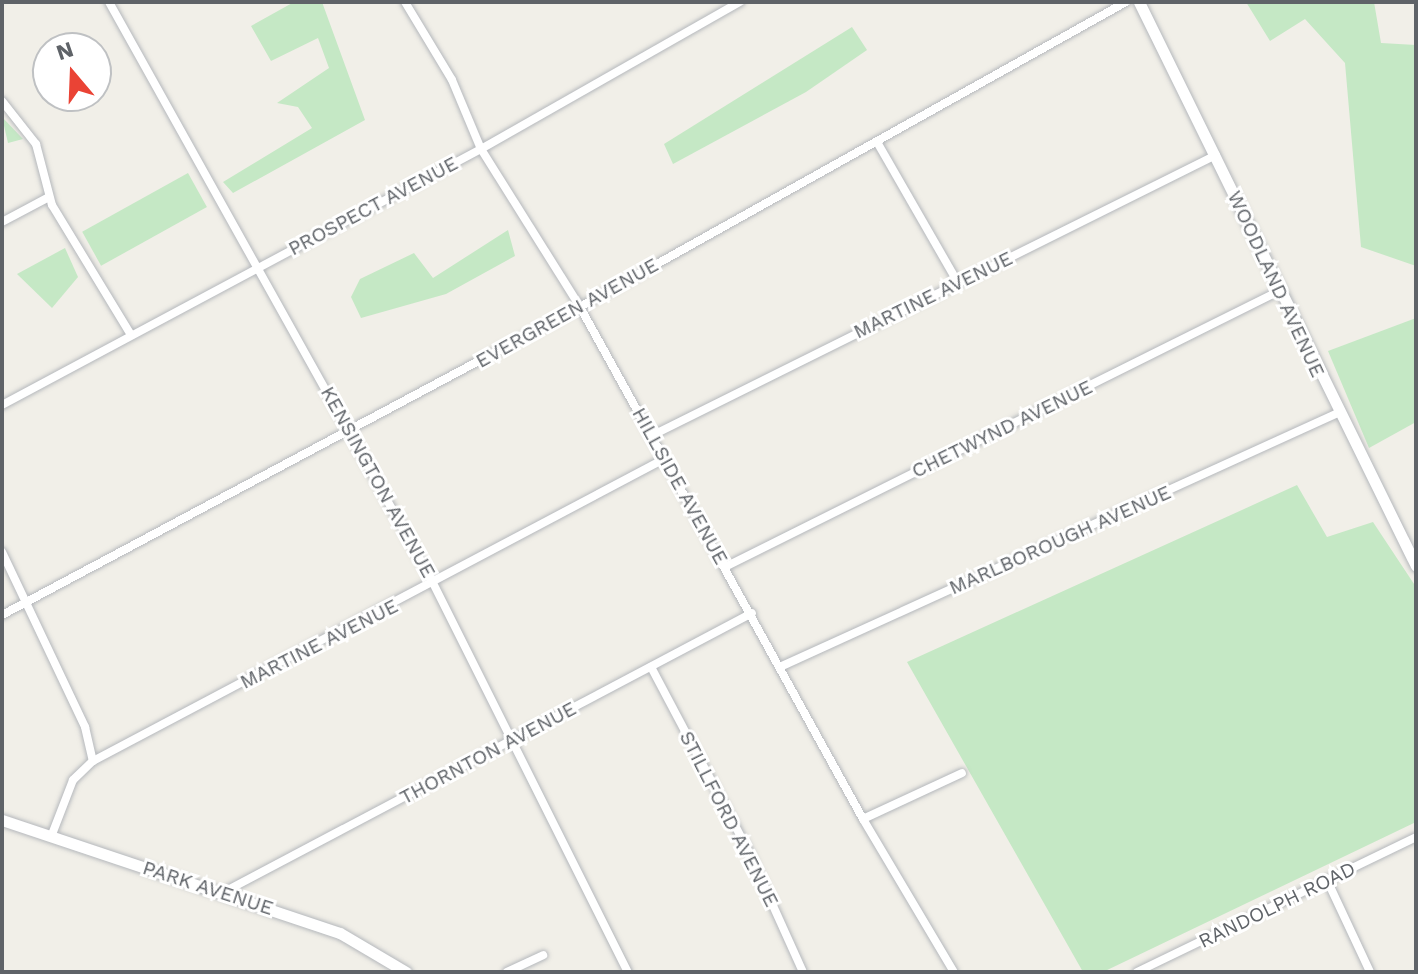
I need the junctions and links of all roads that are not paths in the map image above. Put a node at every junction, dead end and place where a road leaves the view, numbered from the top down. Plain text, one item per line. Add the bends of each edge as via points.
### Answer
1 (109, 2) edge
2 (405, 2) edge
3 (740, 2) edge
4 (1126, 2) edge
5 (1139, 2) edge
6 (2, 101) edge
7 (877, 142) junction
8 (481, 149) junction
9 (1216, 155) junction
10 (49, 197) junction
11 (2, 222) edge
12 (259, 266) junction
13 (958, 283) junction
14 (1279, 291) junction
15 (580, 307) junction
16 (131, 335) junction
17 (2, 405) edge
18 (1338, 413) junction
19 (349, 430) junction
20 (651, 436) junction
21 (664, 459) junction
22 (2, 552) edge
23 (1416, 566) edge
24 (725, 567) junction
25 (433, 584) junction
26 (29, 601) junction
27 (752, 613) junction
28 (2, 615) edge
29 (782, 666) junction
30 (651, 667) junction
31 (513, 741) junction
32 (93, 761) junction
33 (962, 773) dead end
34 (863, 819) junction
35 (2, 820) edge
36 (51, 837) junction
37 (1416, 837) edge
38 (1327, 880) junction
39 (224, 892) junction
40 (543, 955) dead end
41 (406, 972) edge
42 (507, 972) edge
43 (628, 972) edge
44 (803, 972) edge
45 (954, 972) edge
46 (1137, 972) edge
47 (1370, 972) edge

1 - 12 street, KENSINGTON AVENUE
2 - 8 street, HILLSIDE AVENUE via 452,80
3 - 8 street, PROSPECT AVENUE
4 - 7 street, EVERGREEN AVENUE
5 - 9 street, WOODLAND AVENUE
6 - 10 street via 43,158
7 - 13 street
7 - 15 street, EVERGREEN AVENUE
8 - 12 street, PROSPECT AVENUE
8 - 15 street, HILLSIDE AVENUE
9 - 13 street, MARTINE AVENUE
9 - 14 street, WOODLAND AVENUE
10 - 11 street
10 - 16 street
12 - 16 street, PROSPECT AVENUE
12 - 19 street, KENSINGTON AVENUE
13 - 20 street, MARTINE AVENUE
14 - 18 street, WOODLAND AVENUE
14 - 24 street, CHETWYND AVENUE
15 - 19 street, EVERGREEN AVENUE
15 - 20 street, HILLSIDE AVENUE
16 - 17 street, PROSPECT AVENUE
18 - 23 street, WOODLAND AVENUE
18 - 29 street, MARLBOROUGH AVENUE
19 - 25 street, KENSINGTON AVENUE
19 - 26 street, EVERGREEN AVENUE
20 - 21 street, HILLSIDE AVENUE
21 - 24 street, HILLSIDE AVENUE
21 - 25 street, MARTINE AVENUE
22 - 26 street
24 - 27 street, HILLSIDE AVENUE
25 - 31 street, KENSINGTON AVENUE
25 - 32 street, MARTINE AVENUE
26 - 28 street, EVERGREEN AVENUE
26 - 32 street via 85,727
27 - 29 street, HILLSIDE AVENUE
27 - 30 street, THORNTON AVENUE
29 - 34 street, HILLSIDE AVENUE
30 - 31 street, THORNTON AVENUE
30 - 44 street, STILLFORD AVENUE via 747,848
31 - 39 street, THORNTON AVENUE
31 - 43 street, KENSINGTON AVENUE
32 - 36 street, MARTINE AVENUE via 73,780
33 - 34 street
34 - 45 street, HILLSIDE AVENUE
35 - 36 street, PARK AVENUE
36 - 39 street, PARK AVENUE
37 - 38 street, RANDOLPH ROAD
38 - 46 street, RANDOLPH ROAD
38 - 47 street
39 - 41 street, PARK AVENUE via 340,933
40 - 42 street

